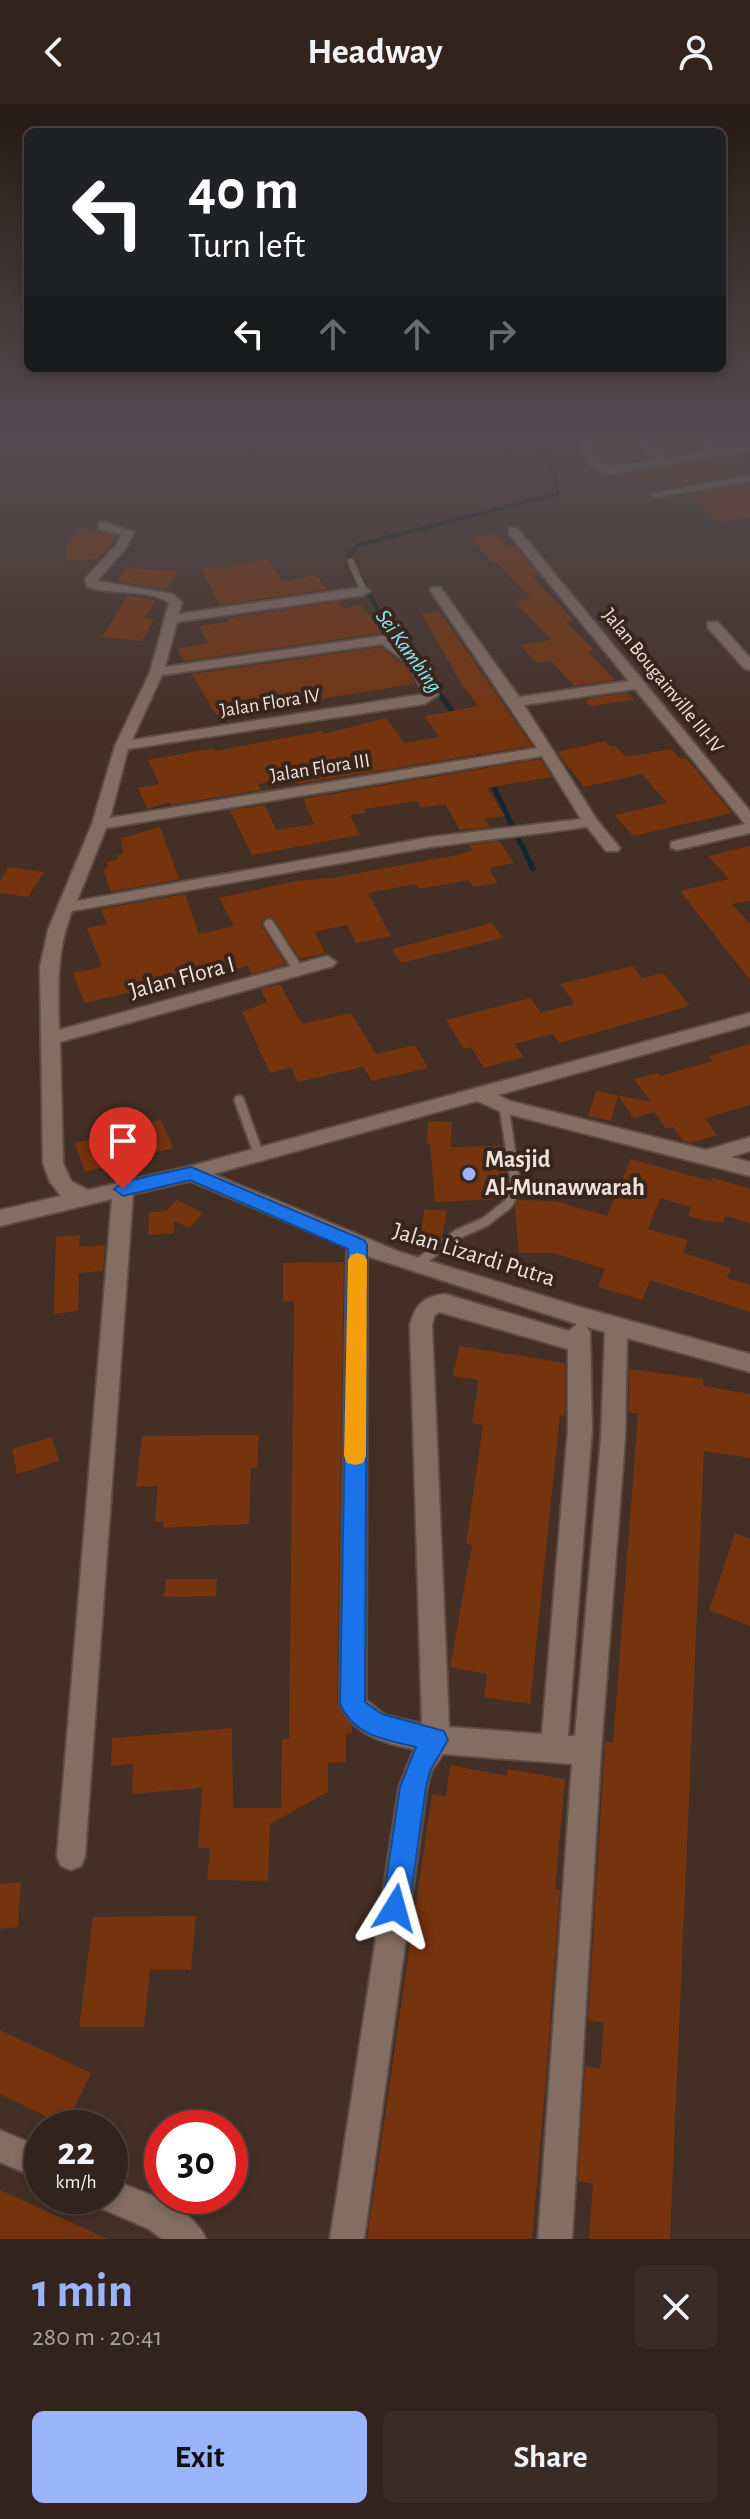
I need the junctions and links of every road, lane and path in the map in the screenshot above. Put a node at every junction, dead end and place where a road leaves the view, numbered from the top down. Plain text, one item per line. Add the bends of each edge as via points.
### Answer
1 (127, 535) edge
2 (516, 535) edge
3 (351, 562) dead end
4 (436, 590) dead end
5 (364, 591) joint
6 (172, 619) junction
7 (713, 625) dead end
8 (748, 662) edge
9 (157, 672) junction
10 (639, 684) junction
11 (515, 702) junction
12 (122, 746) junction
13 (547, 751) junction
14 (750, 821) edge
15 (591, 822) junction
16 (100, 824) junction
17 (750, 828) edge
18 (677, 845) dead end
19 (612, 848) dead end
20 (63, 908) junction
21 (269, 924) dead end
22 (327, 962) dead end
23 (299, 971) junction
24 (750, 1019) edge
25 (49, 1039) junction
26 (480, 1094) junction
27 (239, 1100) dead end
28 (504, 1106) junction
29 (750, 1144) edge
30 (259, 1155) junction
31 (708, 1157) junction
32 (750, 1169) edge
33 (191, 1173) junction
34 (123, 1189) junction
35 (87, 1197) junction
36 (0, 1218) edge
37 (363, 1247) junction
38 (417, 1264) junction
39 (580, 1316) junction
40 (616, 1324) junction
41 (579, 1343) junction
42 (750, 1363) edge
43 (580, 1429) junction
44 (613, 1438) junction
45 (422, 1737) junction
46 (554, 1747) junction
47 (587, 1751) junction
48 (71, 1856) dead end
49 (0, 2146) edge
50 (24, 2156) edge
51 (128, 2203) edge
52 (189, 2239) edge
53 (347, 2239) edge
54 (555, 2239) edge

1 - 6 street via 91,583 167,594 176,602
2 - 10 street, Jalan Bougainville III-IV
3 - 5 lane
4 - 11 street
5 - 6 street
6 - 9 street
7 - 8 street
9 - 12 street
9 - 12 street, Jalan Flora IV via 383,640 400,647 431,695
10 - 11 street
10 - 14 street, Jalan Bougainville III-IV
11 - 13 street
12 - 16 street
13 - 15 street
13 - 16 street, Jalan Flora III
15 - 19 street
15 - 20 street via 431,842
16 - 20 street
17 - 18 street
20 - 25 street via 49,967
21 - 23 lane
22 - 23 street, Jalan Flora I
23 - 25 street, Jalan Flora I
24 - 26 street
25 - 35 street via 53,1163 60,1186 71,1195
26 - 28 street
26 - 30 street
27 - 30 lane
28 - 31 street
28 - 38 lane via 516,1189 508,1204
29 - 31 street
30 - 33 street
31 - 32 street
33 - 34 street
33 - 37 street, Jalan Lizardi Putra
34 - 35 street
34 - 48 street
35 - 36 street
37 - 38 street, Jalan Lizardi Putra
37 - 45 street via 353,1704 377,1725
38 - 39 street, Jalan Lizardi Putra
39 - 40 street, Jalan Lizardi Putra
39 - 41 street
40 - 42 street, Jalan Lizardi Putra
40 - 44 street
41 - 43 street
41 - 45 street via 445,1303 424,1312
43 - 44 street
43 - 46 street
44 - 47 street
45 - 46 street
45 - 53 street
46 - 47 street
47 - 54 street
49 - 50 street
51 - 52 street via 161,2217

